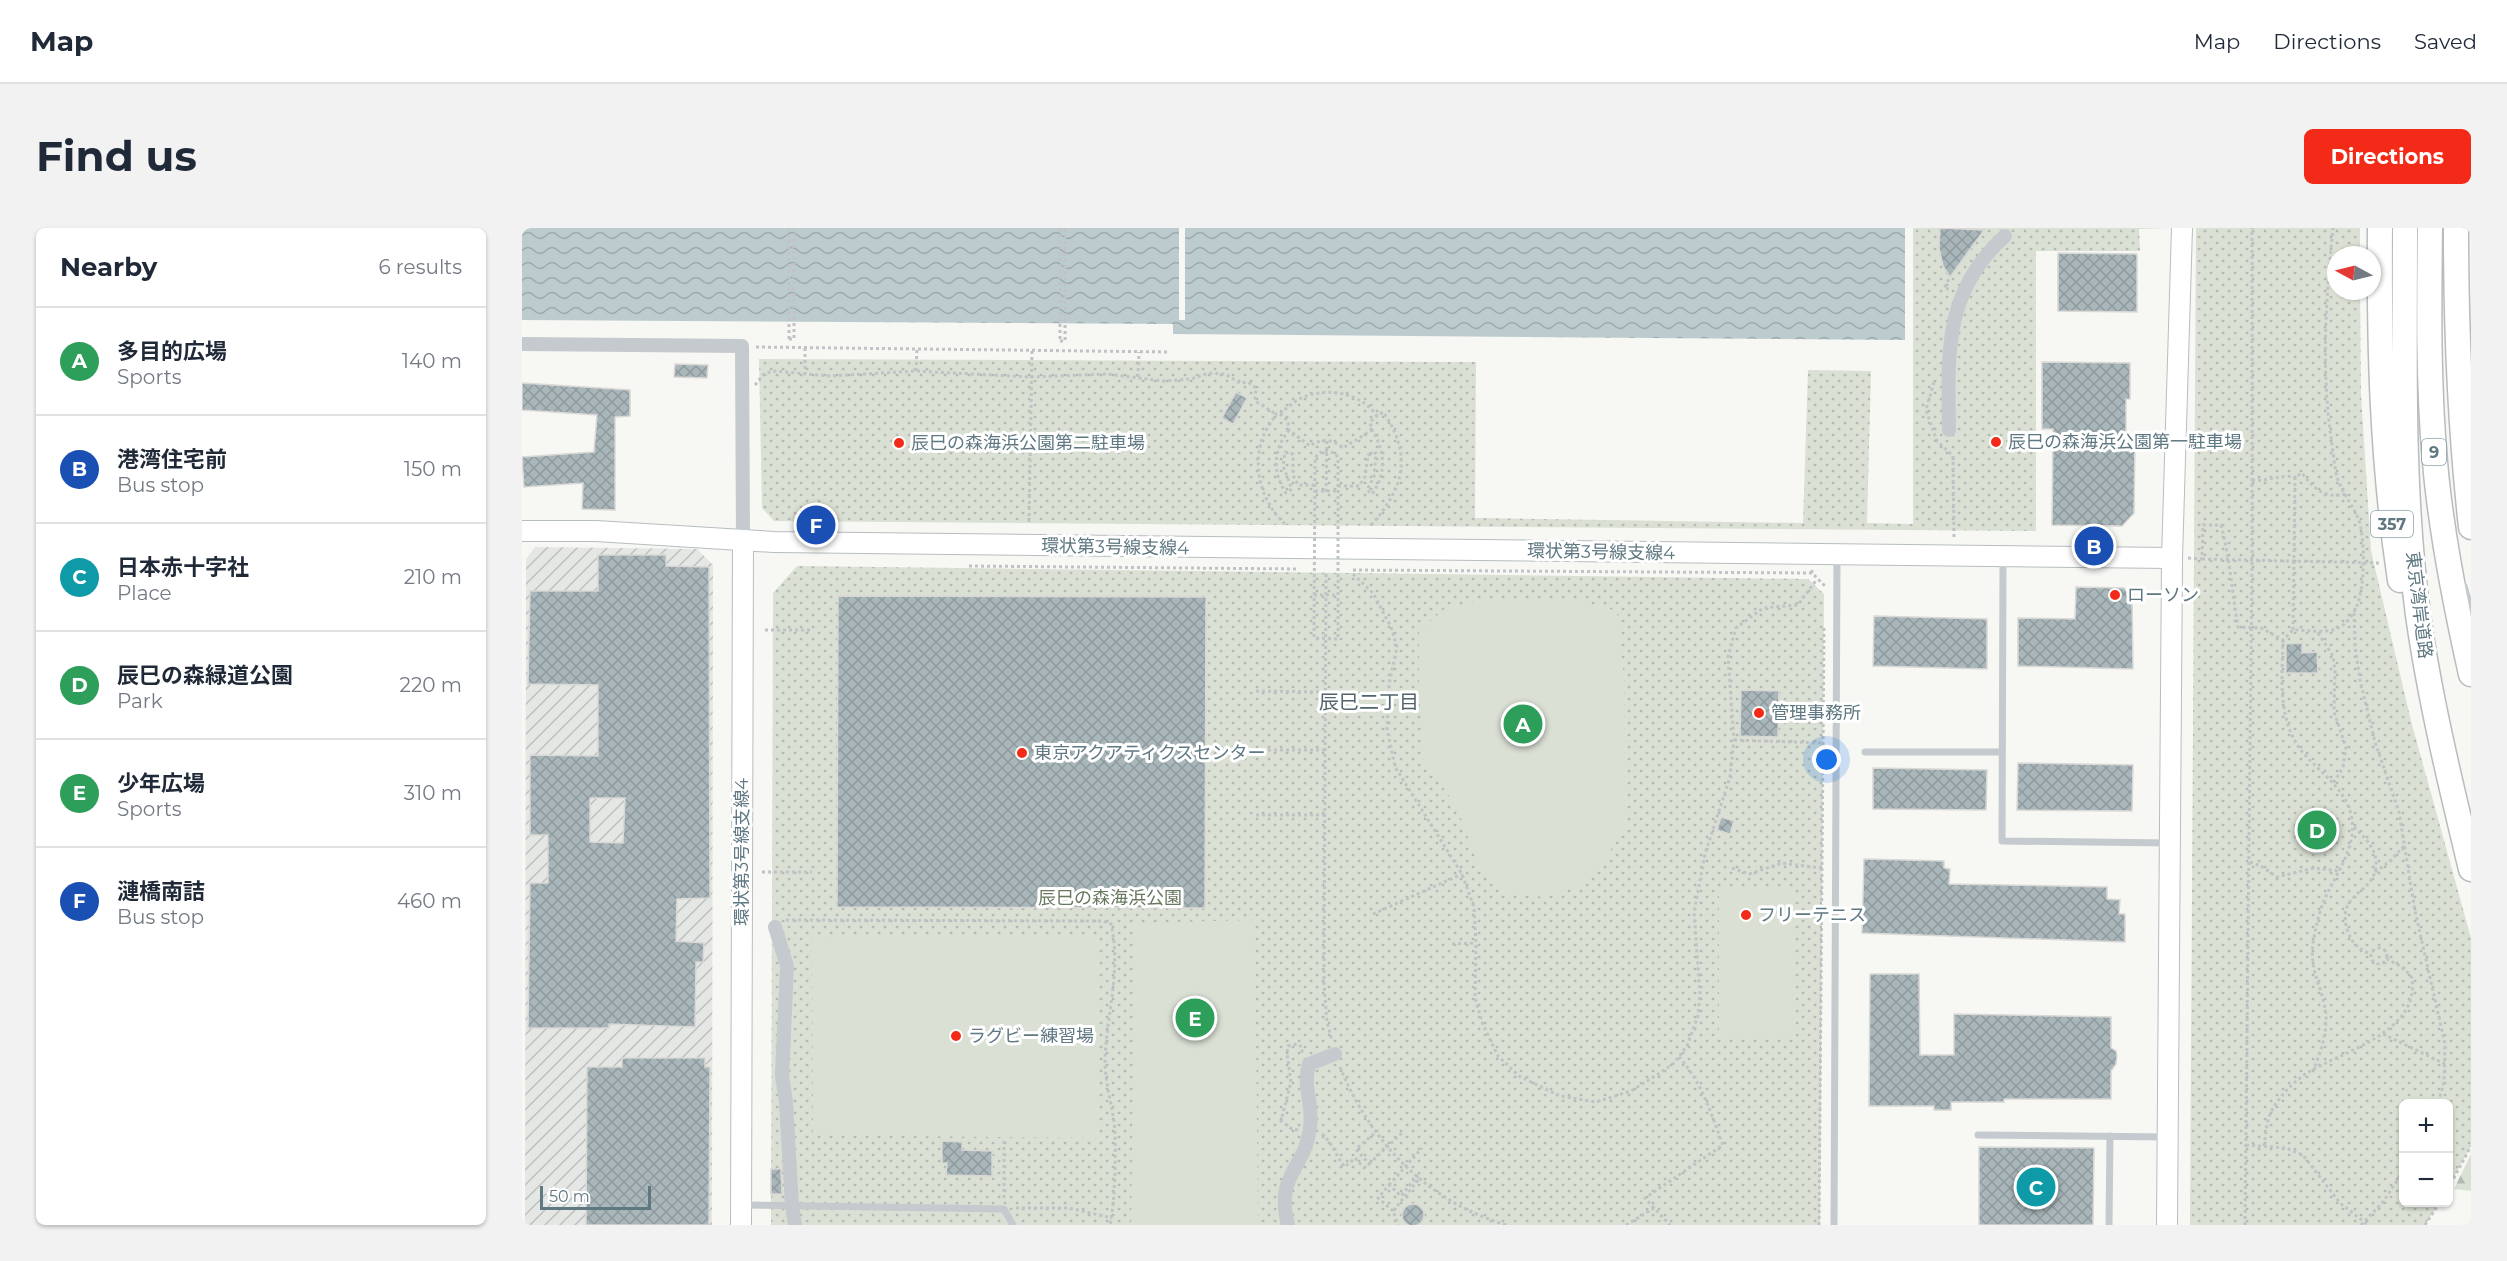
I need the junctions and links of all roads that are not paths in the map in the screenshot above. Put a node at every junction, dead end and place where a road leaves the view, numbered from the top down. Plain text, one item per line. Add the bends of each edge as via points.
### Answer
1 (2182, 228) edge
2 (2380, 228) edge
3 (2405, 228) edge
4 (2430, 228) edge
5 (2456, 228) edge
6 (2005, 236) dead end
7 (522, 344) edge
8 (1949, 430) dead end
9 (2471, 527) edge
10 (522, 531) edge
11 (638, 536) junction
12 (522, 540) edge
13 (743, 540) junction
14 (2445, 542) junction
15 (1837, 555) junction
16 (2003, 556) junction
17 (2179, 558) junction
18 (2460, 571) dead end
19 (2463, 581) dead end
20 (2471, 610) edge
21 (2471, 674) edge
22 (1865, 752) dead end
23 (2002, 752) junction
24 (2457, 812) junction
25 (2168, 843) junction
26 (2471, 869) edge
27 (775, 927) road end
28 (1335, 1053) road end
29 (1978, 1135) dead end
30 (2110, 1136) junction
31 (2167, 1137) junction
32 (741, 1205) junction
33 (792, 1206) junction
34 (741, 1225) edge
35 (795, 1225) edge
36 (1013, 1225) edge
37 (1288, 1225) edge
38 (1834, 1225) edge
39 (2109, 1225) edge
40 (2167, 1225) edge

1 - 17 street
2 - 24 highway, 357 via 2381,393 2393,536 2427,721
3 - 24 highway, 東京湾岸道路 / 357 via 2409,502 2418,615
4 - 14 highway, 9 via 2432,418
5 - 9 highway via 2460,400
6 - 8 street via 1979,264 1954,315 1948,352
7 - 13 street via 742,346
10 - 11 street via 596,531
11 - 12 street
11 - 13 street
13 - 15 street, 環状第3号線支線4
13 - 32 street, 環状第3号線支線4
14 - 18 lane
14 - 21 highway, 9
15 - 16 street, 環状第3号線支線4
15 - 38 lane
16 - 17 street, 環状第3号線支線4
16 - 23 lane
17 - 25 street
19 - 20 lane
22 - 23 lane
23 - 25 lane via 2002,841
24 - 26 highway, 東京湾岸道路 / 357
25 - 31 street
27 - 33 street via 787,966 782,1076
28 - 37 street via 1310,1064 1305,1078 1310,1130 1284,1191
29 - 30 lane
30 - 31 lane
30 - 39 lane
31 - 40 street
32 - 33 lane
32 - 34 street, 環状第3号線支線4
33 - 35 street
33 - 36 lane via 1004,1209

